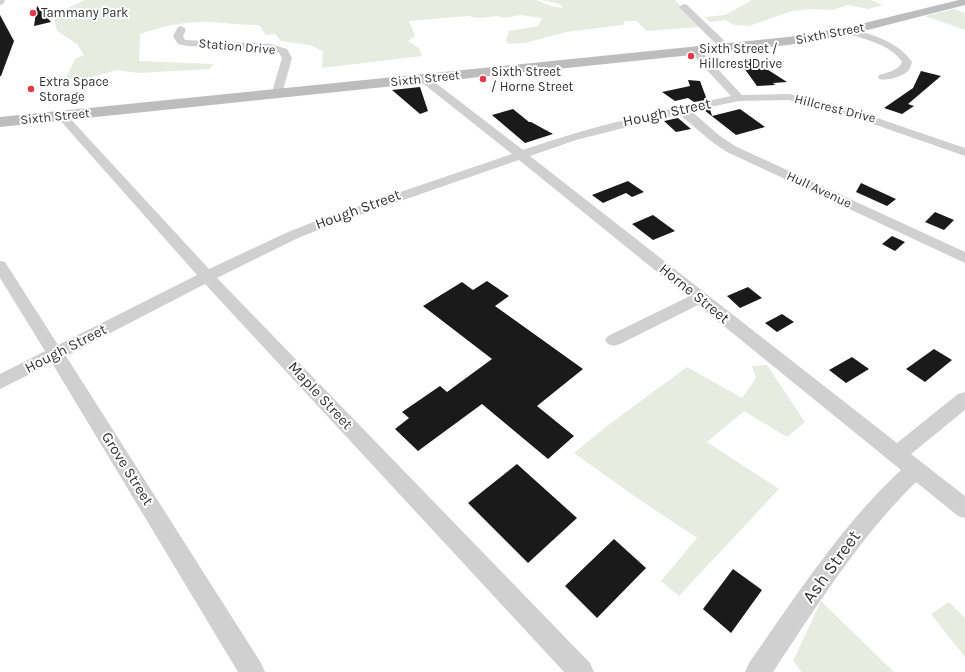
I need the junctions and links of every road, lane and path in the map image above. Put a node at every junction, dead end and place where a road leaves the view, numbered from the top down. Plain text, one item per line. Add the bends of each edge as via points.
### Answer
1 (965, 2) edge
2 (684, 7) dead end
3 (181, 29) dead end
4 (848, 31) junction
5 (726, 48) junction
6 (695, 51) junction
7 (883, 76) dead end
8 (424, 80) junction
9 (276, 95) junction
10 (739, 98) junction
11 (682, 110) junction
12 (62, 116) junction
13 (0, 122) edge
14 (965, 152) edge
15 (520, 154) junction
16 (965, 258) edge
17 (0, 266) edge
18 (207, 277) junction
19 (698, 298) junction
20 (614, 340) dead end
21 (54, 354) junction
22 (0, 382) edge
23 (965, 399) edge
24 (896, 455) junction
25 (914, 469) junction
26 (965, 509) edge
27 (252, 672) edge
28 (582, 672) edge
29 (758, 672) edge

1 - 4 main road, Sixth Street
2 - 5 street
3 - 9 street, Station Drive via 178,36 182,42 270,47 283,51 287,58
4 - 5 main road, Sixth Street via 806,39
4 - 7 street via 904,56 907,62 904,69
5 - 6 main road, Sixth Street
6 - 8 main road, Sixth Street
6 - 10 street
8 - 9 main road, Sixth Street
8 - 15 street, Horne Street
9 - 12 main road, Sixth Street
10 - 11 street, Hough Street
10 - 14 street, Hillcrest Drive via 789,97 839,108
11 - 15 street, Hough Street via 608,127
11 - 16 street, Hull Avenue via 731,149
12 - 13 main road, Sixth Street
12 - 18 street, Maple Street
15 - 18 street, Hough Street via 326,222 293,235
15 - 19 street, Horne Street
17 - 21 street, Grove Street
18 - 21 street, Hough Street
18 - 28 street, Maple Street
19 - 20 street
19 - 24 street, Horne Street
21 - 22 street, Hough Street
21 - 27 street, Grove Street
23 - 24 street
24 - 25 street, Horne Street
25 - 26 street, Horne Street
25 - 29 street, Ash Street via 885,498 833,563

